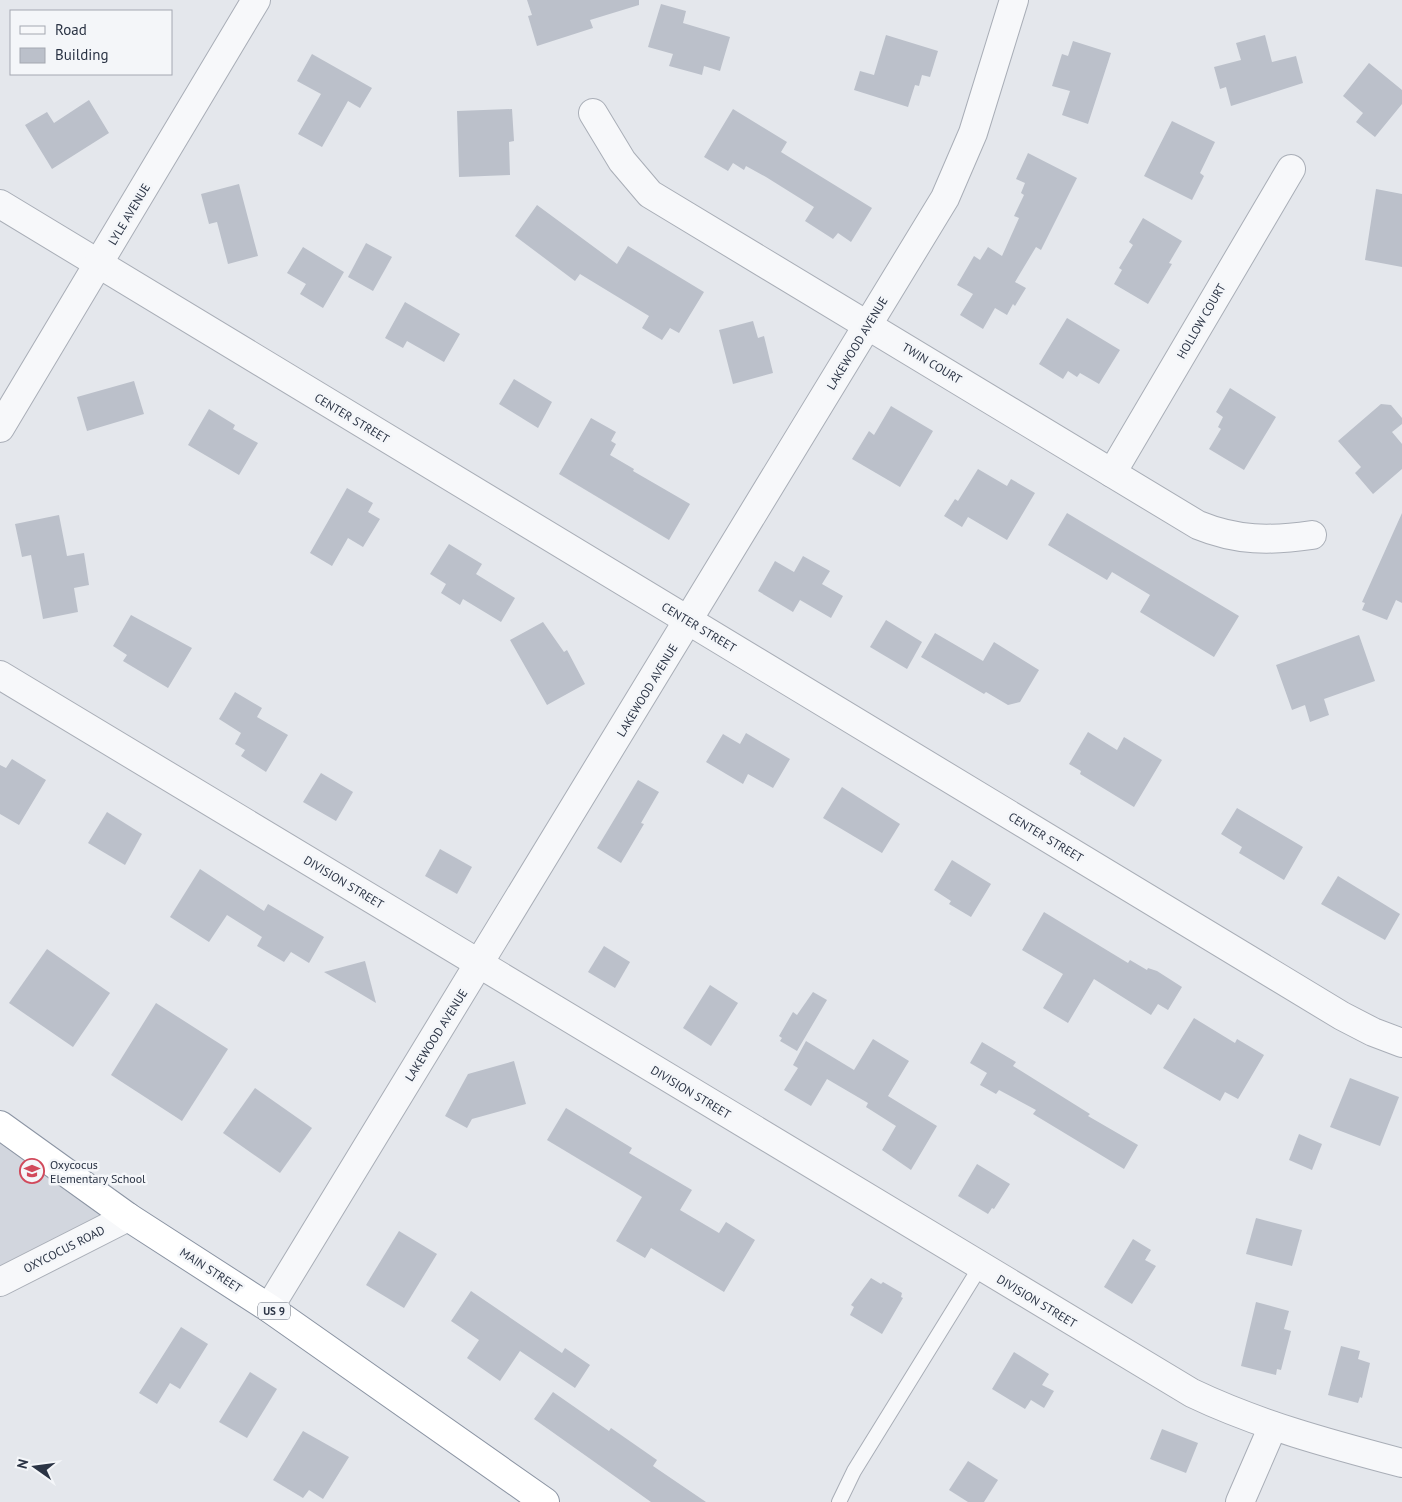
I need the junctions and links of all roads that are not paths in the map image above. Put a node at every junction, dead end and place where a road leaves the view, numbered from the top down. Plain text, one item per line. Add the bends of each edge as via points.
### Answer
1 (256, 0) edge
2 (1014, 0) edge
3 (593, 113) dead end
4 (1290, 169) dead end
5 (0, 204) edge
6 (99, 265) junction
7 (868, 325) junction
8 (0, 428) edge
9 (1112, 472) junction
10 (1312, 535) dead end
11 (689, 621) junction
12 (0, 675) edge
13 (480, 964) junction
14 (1402, 1043) edge
15 (0, 1125) edge
16 (128, 1217) junction
17 (980, 1267) junction
18 (0, 1282) edge
19 (268, 1308) junction
20 (1273, 1426) junction
21 (1402, 1463) edge
22 (545, 1502) edge
23 (839, 1502) edge
24 (1240, 1502) edge

1 - 6 street, LYLE AVENUE
2 - 7 street, LAKEWOOD AVENUE via 974,133 960,168
3 - 7 street, TWIN COURT via 622,161 650,194
4 - 9 street, HOLLOW COURT
5 - 6 street, CENTER STREET
6 - 8 street, LYLE AVENUE
6 - 11 street, CENTER STREET
7 - 9 street, TWIN COURT
7 - 11 street, LAKEWOOD AVENUE
9 - 10 street, TWIN COURT via 1198,525 1222,535 1279,540
11 - 13 street, LAKEWOOD AVENUE
11 - 14 street, CENTER STREET via 1342,1016
12 - 13 street, DIVISION STREET
13 - 17 street, DIVISION STREET
13 - 19 street, LAKEWOOD AVENUE
15 - 16 highway, MAIN STREET / US 9
16 - 18 street, OXYCOCUS ROAD
16 - 19 highway, MAIN STREET / US 9
17 - 20 street, DIVISION STREET via 1192,1393 1222,1408
17 - 23 lane via 854,1471
19 - 22 highway, MAIN STREET / US 9
20 - 21 street, DIVISION STREET
20 - 24 street

